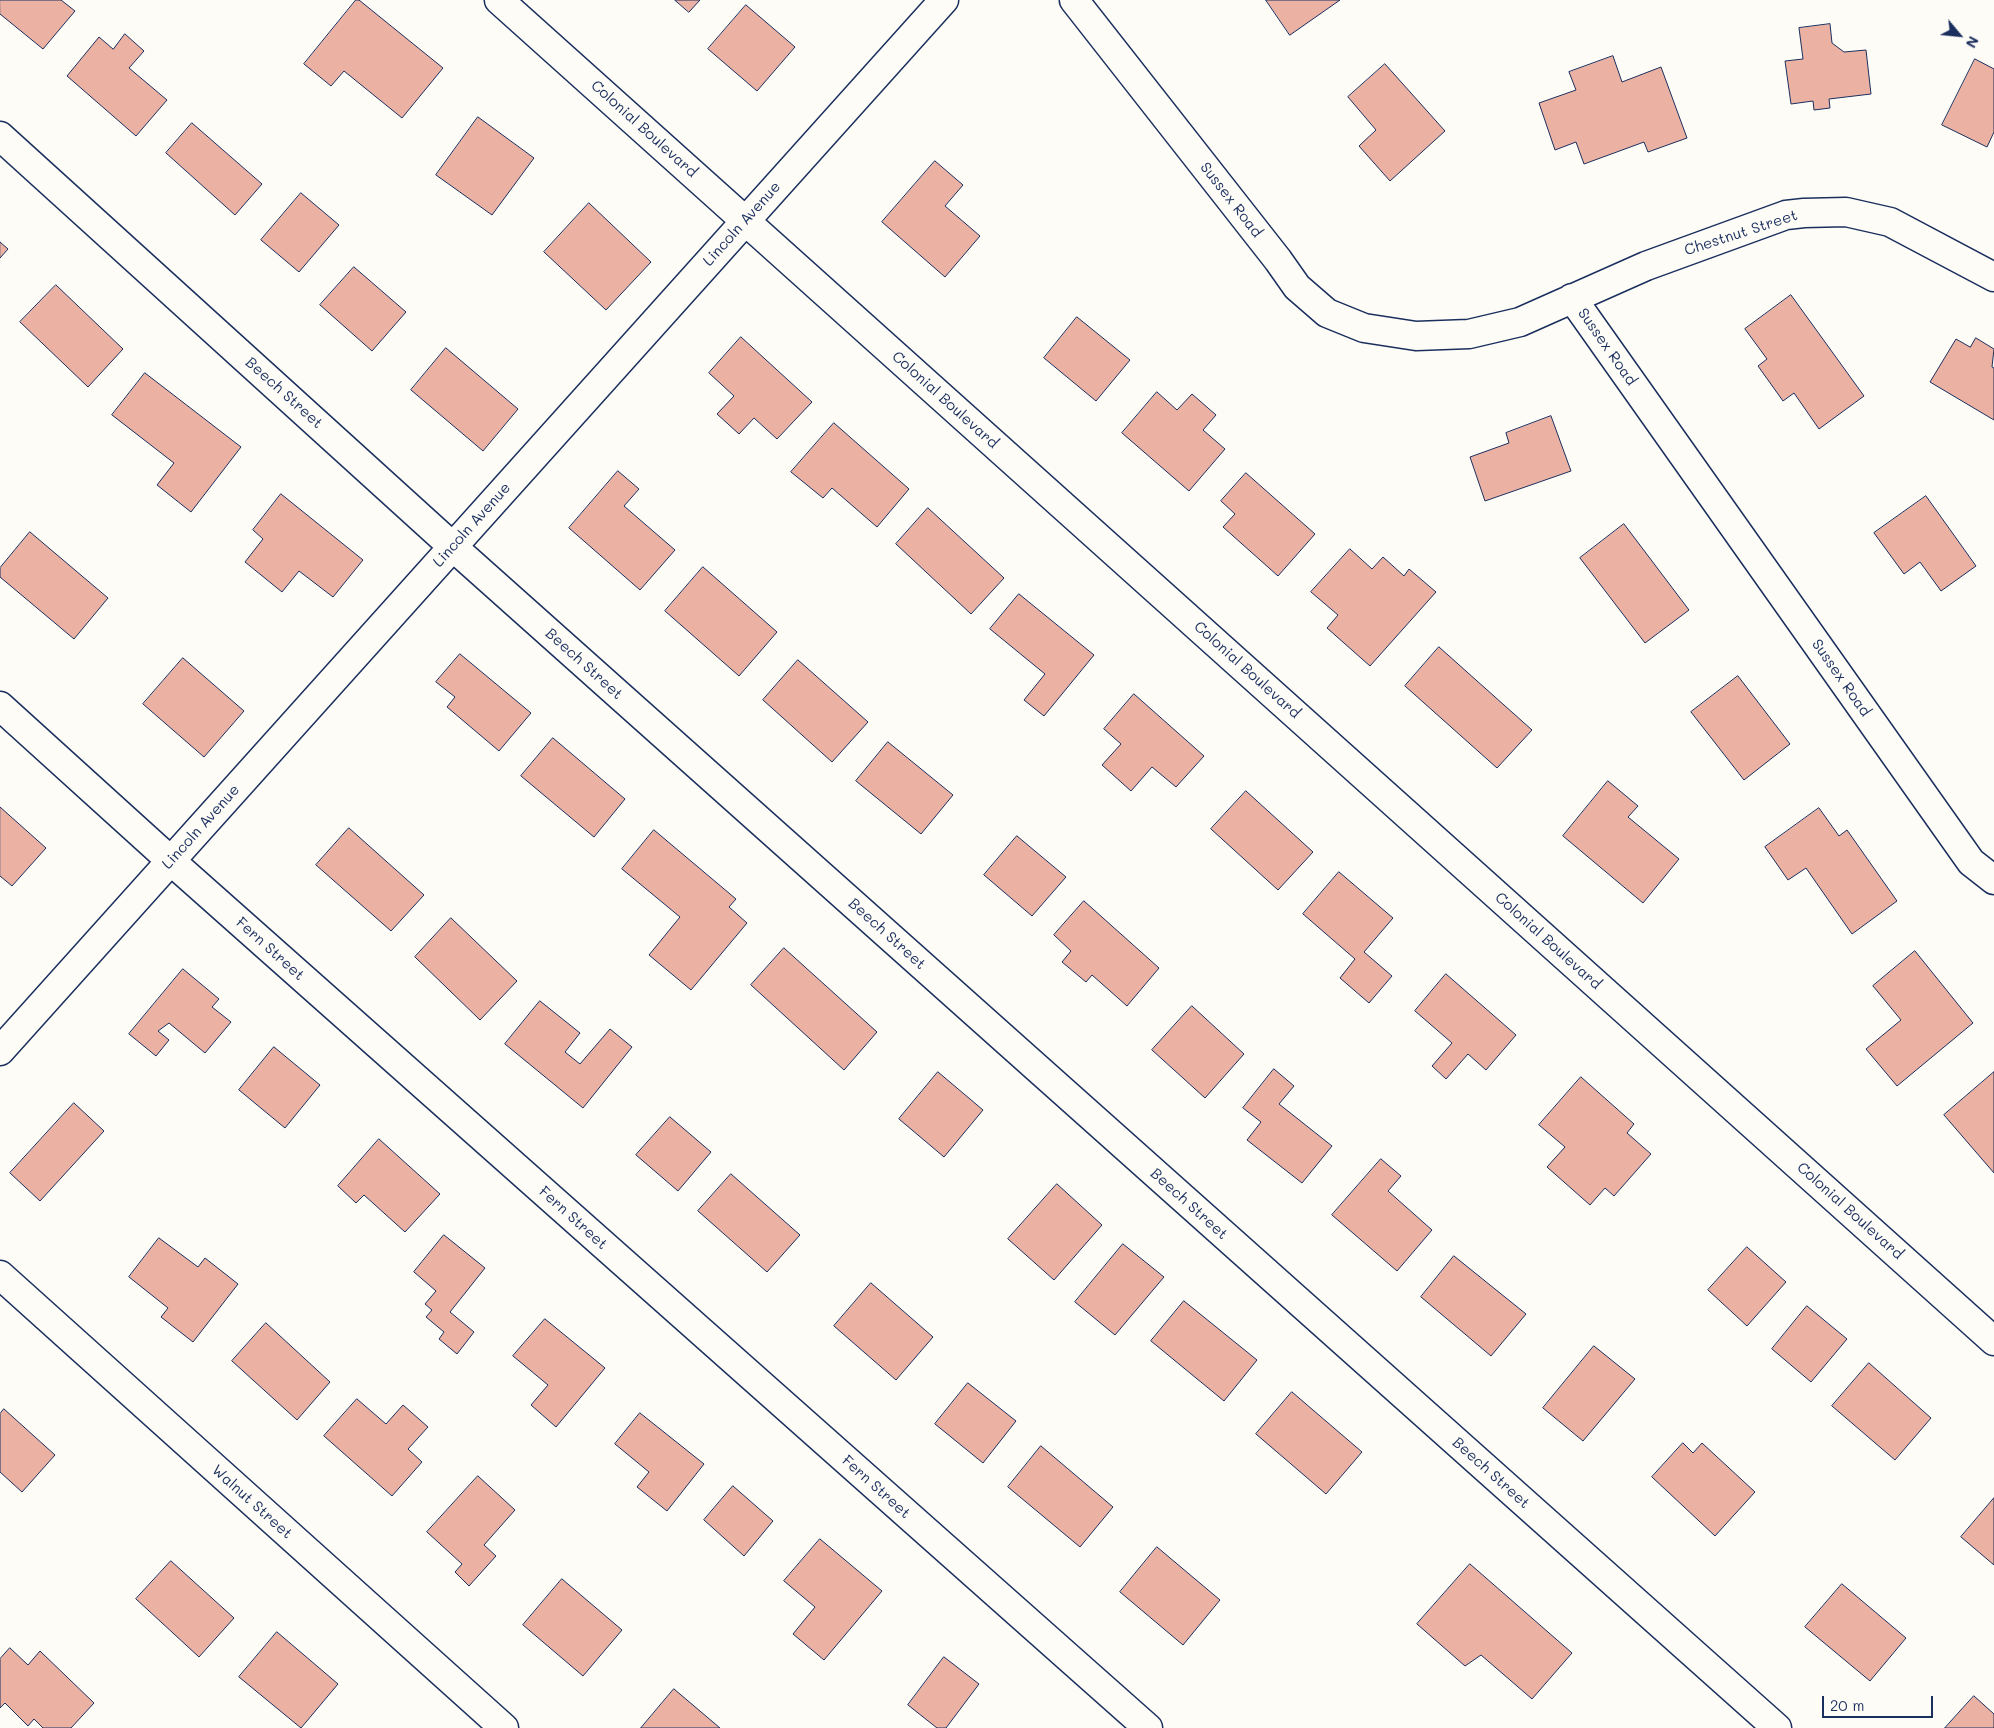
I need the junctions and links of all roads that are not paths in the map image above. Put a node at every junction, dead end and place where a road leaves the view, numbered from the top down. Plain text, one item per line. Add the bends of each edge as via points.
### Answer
1 (500, 0) edge
2 (944, 0) edge
3 (1074, 0) edge
4 (0, 136) edge
5 (746, 220) junction
6 (1994, 277) edge
7 (1572, 298) junction
8 (452, 547) junction
9 (0, 706) edge
10 (171, 861) junction
11 (1994, 880) edge
12 (0, 1051) edge
13 (0, 1275) edge
14 (1994, 1341) edge
15 (504, 1728) edge
16 (1148, 1728) edge
17 (1777, 1728) edge

1 - 5 street, Colonial Boulevard
2 - 5 street, Lincoln Avenue
3 - 7 street, Sussex Road via 1297,287 1327,313 1364,328 1416,336 1469,334 1520,322
4 - 8 street, Beech Street
5 - 8 street, Lincoln Avenue
5 - 14 street, Colonial Boulevard
6 - 7 street, Chestnut Street via 1890,222 1846,212 1804,213 1786,215 1646,266
7 - 11 street, Sussex Road via 1972,862
8 - 10 street, Lincoln Avenue
8 - 17 street, Beech Street
9 - 10 street, Fern Street
10 - 12 street, Lincoln Avenue
10 - 16 street, Fern Street
13 - 15 street, Walnut Street

